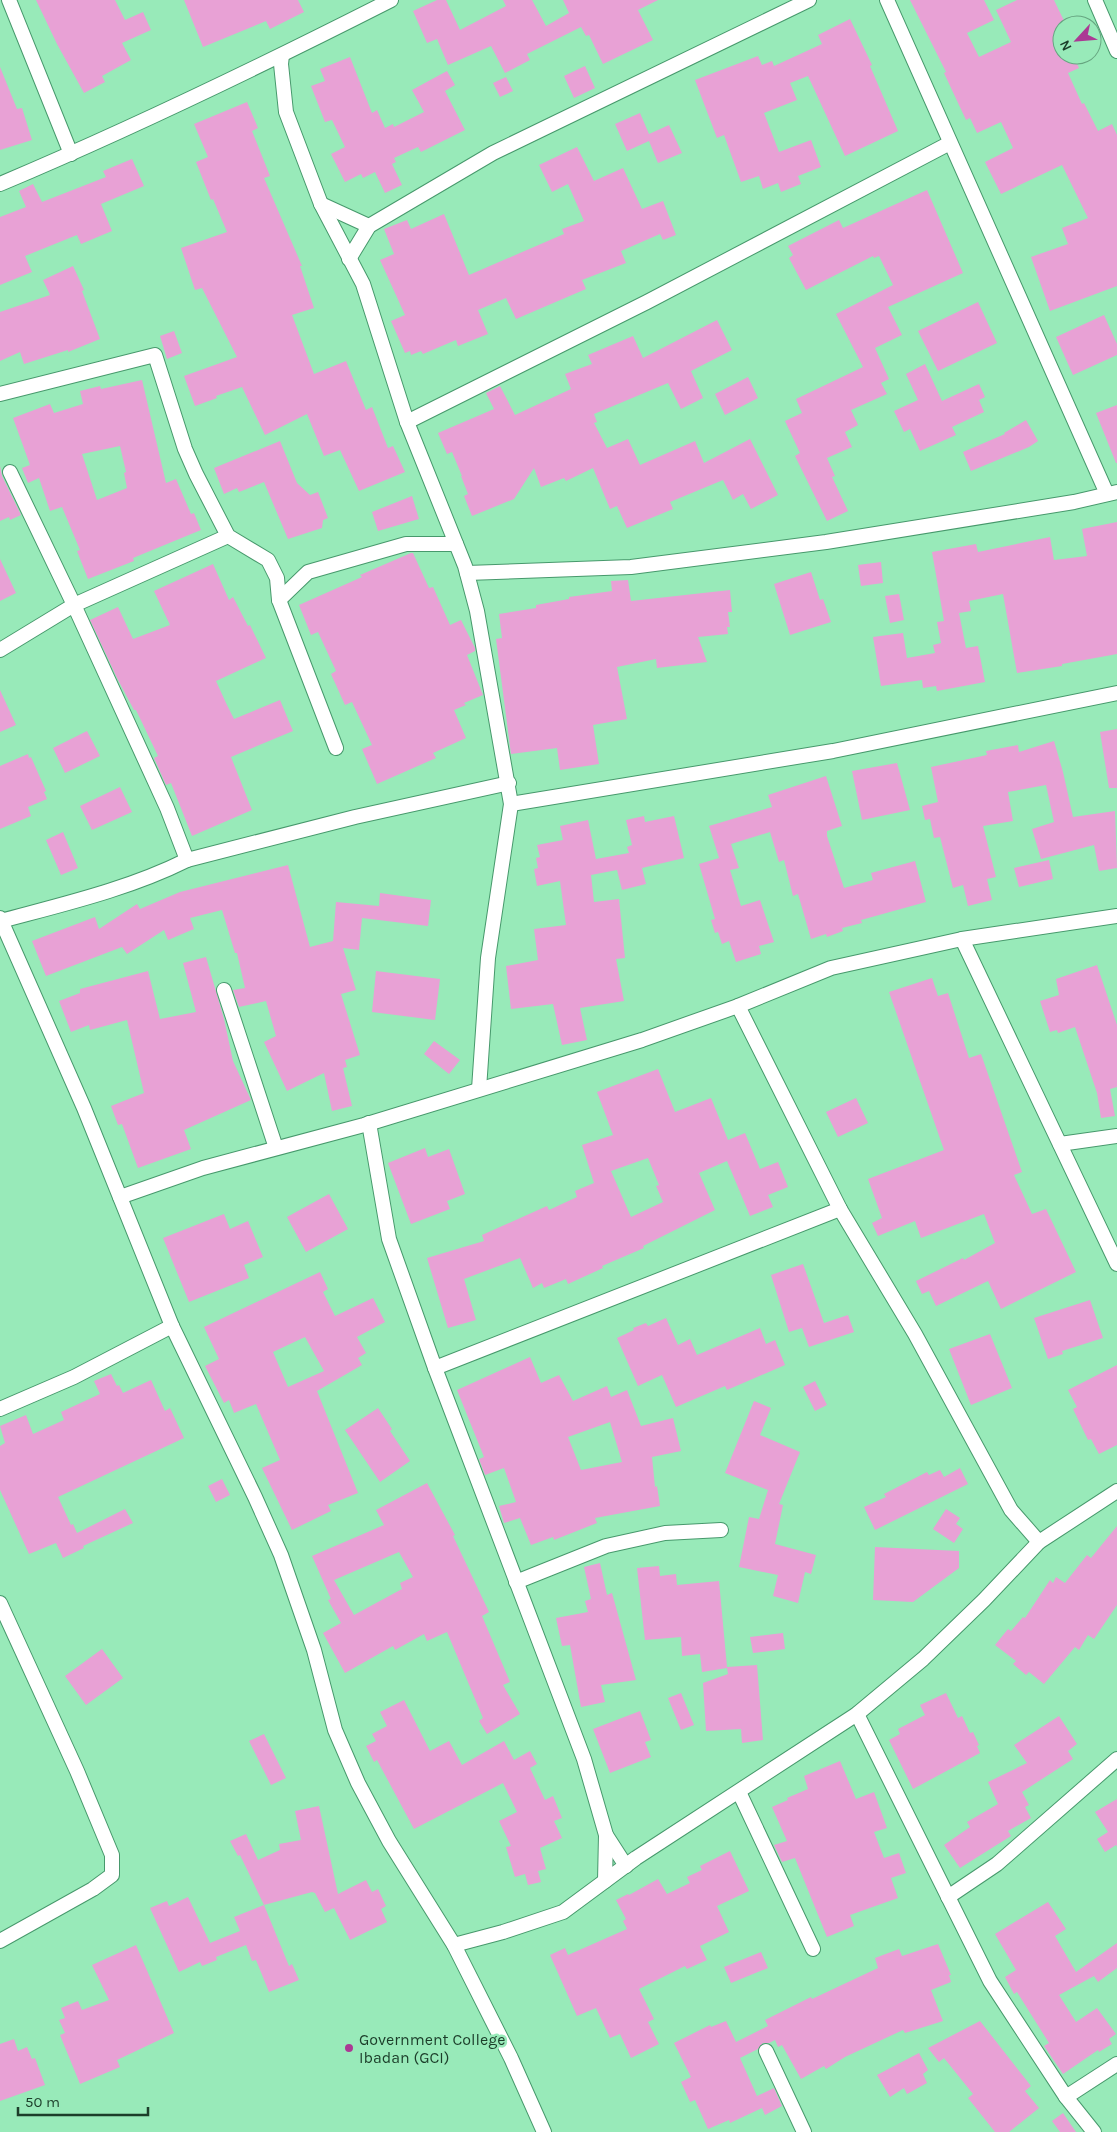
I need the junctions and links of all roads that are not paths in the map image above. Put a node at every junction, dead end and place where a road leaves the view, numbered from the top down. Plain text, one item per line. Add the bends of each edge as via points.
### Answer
1 (9, 0) edge
2 (391, 0) edge
3 (808, 0) edge
4 (887, 0) edge
5 (1095, 0) edge
6 (1117, 51) edge
7 (282, 55) junction
8 (950, 143) junction
9 (71, 154) junction
10 (0, 184) edge
11 (321, 204) junction
12 (369, 226) junction
13 (349, 259) junction
14 (0, 394) edge
15 (407, 422) junction
16 (10, 472) dead end
17 (1112, 493) edge
18 (228, 536) junction
19 (456, 544) junction
20 (467, 573) junction
21 (279, 600) junction
22 (74, 604) junction
23 (0, 650) edge
24 (1117, 693) edge
25 (336, 748) dead end
26 (509, 784) junction
27 (512, 804) junction
28 (187, 860) junction
29 (1117, 916) edge
30 (1, 919) edge
31 (962, 939) junction
32 (224, 990) dead end
33 (738, 1006) junction
34 (479, 1089) junction
35 (369, 1123) junction
36 (1117, 1136) edge
37 (1060, 1144) junction
38 (276, 1148) junction
39 (120, 1197) junction
40 (840, 1209) junction
41 (1117, 1264) edge
42 (172, 1326) junction
43 (435, 1368) junction
44 (0, 1409) edge
45 (1117, 1491) edge
46 (721, 1530) dead end
47 (1039, 1542) junction
48 (516, 1582) junction
49 (0, 1603) edge
50 (857, 1714) junction
51 (1117, 1759) edge
52 (739, 1792) junction
53 (606, 1836) junction
54 (626, 1866) junction
55 (605, 1881) junction
56 (948, 1897) junction
57 (0, 1941) edge
58 (454, 1945) junction
59 (813, 1948) dead end
60 (766, 2051) dead end
61 (1117, 2064) edge
62 (1066, 2098) junction
63 (544, 2132) edge
64 (804, 2132) edge
65 (1094, 2132) edge

1 - 9 street
2 - 7 street
3 - 12 street via 493,153
4 - 8 street
5 - 6 street
7 - 9 street
7 - 11 street via 286,112
8 - 15 street via 647,302
8 - 17 street
9 - 10 street
11 - 12 street
11 - 13 street
12 - 13 street
13 - 15 street via 363,284
14 - 18 street via 155,355 185,450
15 - 19 street
16 - 22 street
17 - 20 street via 826,542 631,567
18 - 21 street via 268,560 277,578
18 - 22 street
19 - 20 street
19 - 21 street via 406,544 308,572
20 - 26 street
21 - 25 street
22 - 23 street
22 - 28 street via 167,808
24 - 27 street via 833,751
26 - 27 street
26 - 28 street via 355,817
27 - 34 street via 488,958
28 - 30 street via 155,876 75,901
29 - 31 street
30 - 39 street
31 - 33 street via 832,968
31 - 37 street
32 - 38 street
33 - 34 street via 642,1040
33 - 40 street
34 - 35 street
35 - 38 street
35 - 43 street via 389,1239
36 - 37 street
37 - 41 street
38 - 39 street via 203,1168
39 - 42 street
40 - 43 street
40 - 47 street via 915,1334 1011,1510
42 - 44 street
42 - 58 street via 281,1555 314,1650 335,1730 358,1783 389,1841
43 - 48 street
45 - 47 street
46 - 48 street via 665,1533 606,1546
47 - 50 street via 923,1659
48 - 53 street via 584,1758
49 - 57 street via 112,1855 112,1875
50 - 52 street
50 - 56 street
51 - 56 street via 997,1864
52 - 54 street
52 - 59 street
53 - 54 street
53 - 55 street
54 - 55 street
55 - 58 street via 563,1912
56 - 62 street via 990,1981
58 - 63 street
60 - 64 street
61 - 62 street
62 - 65 street

